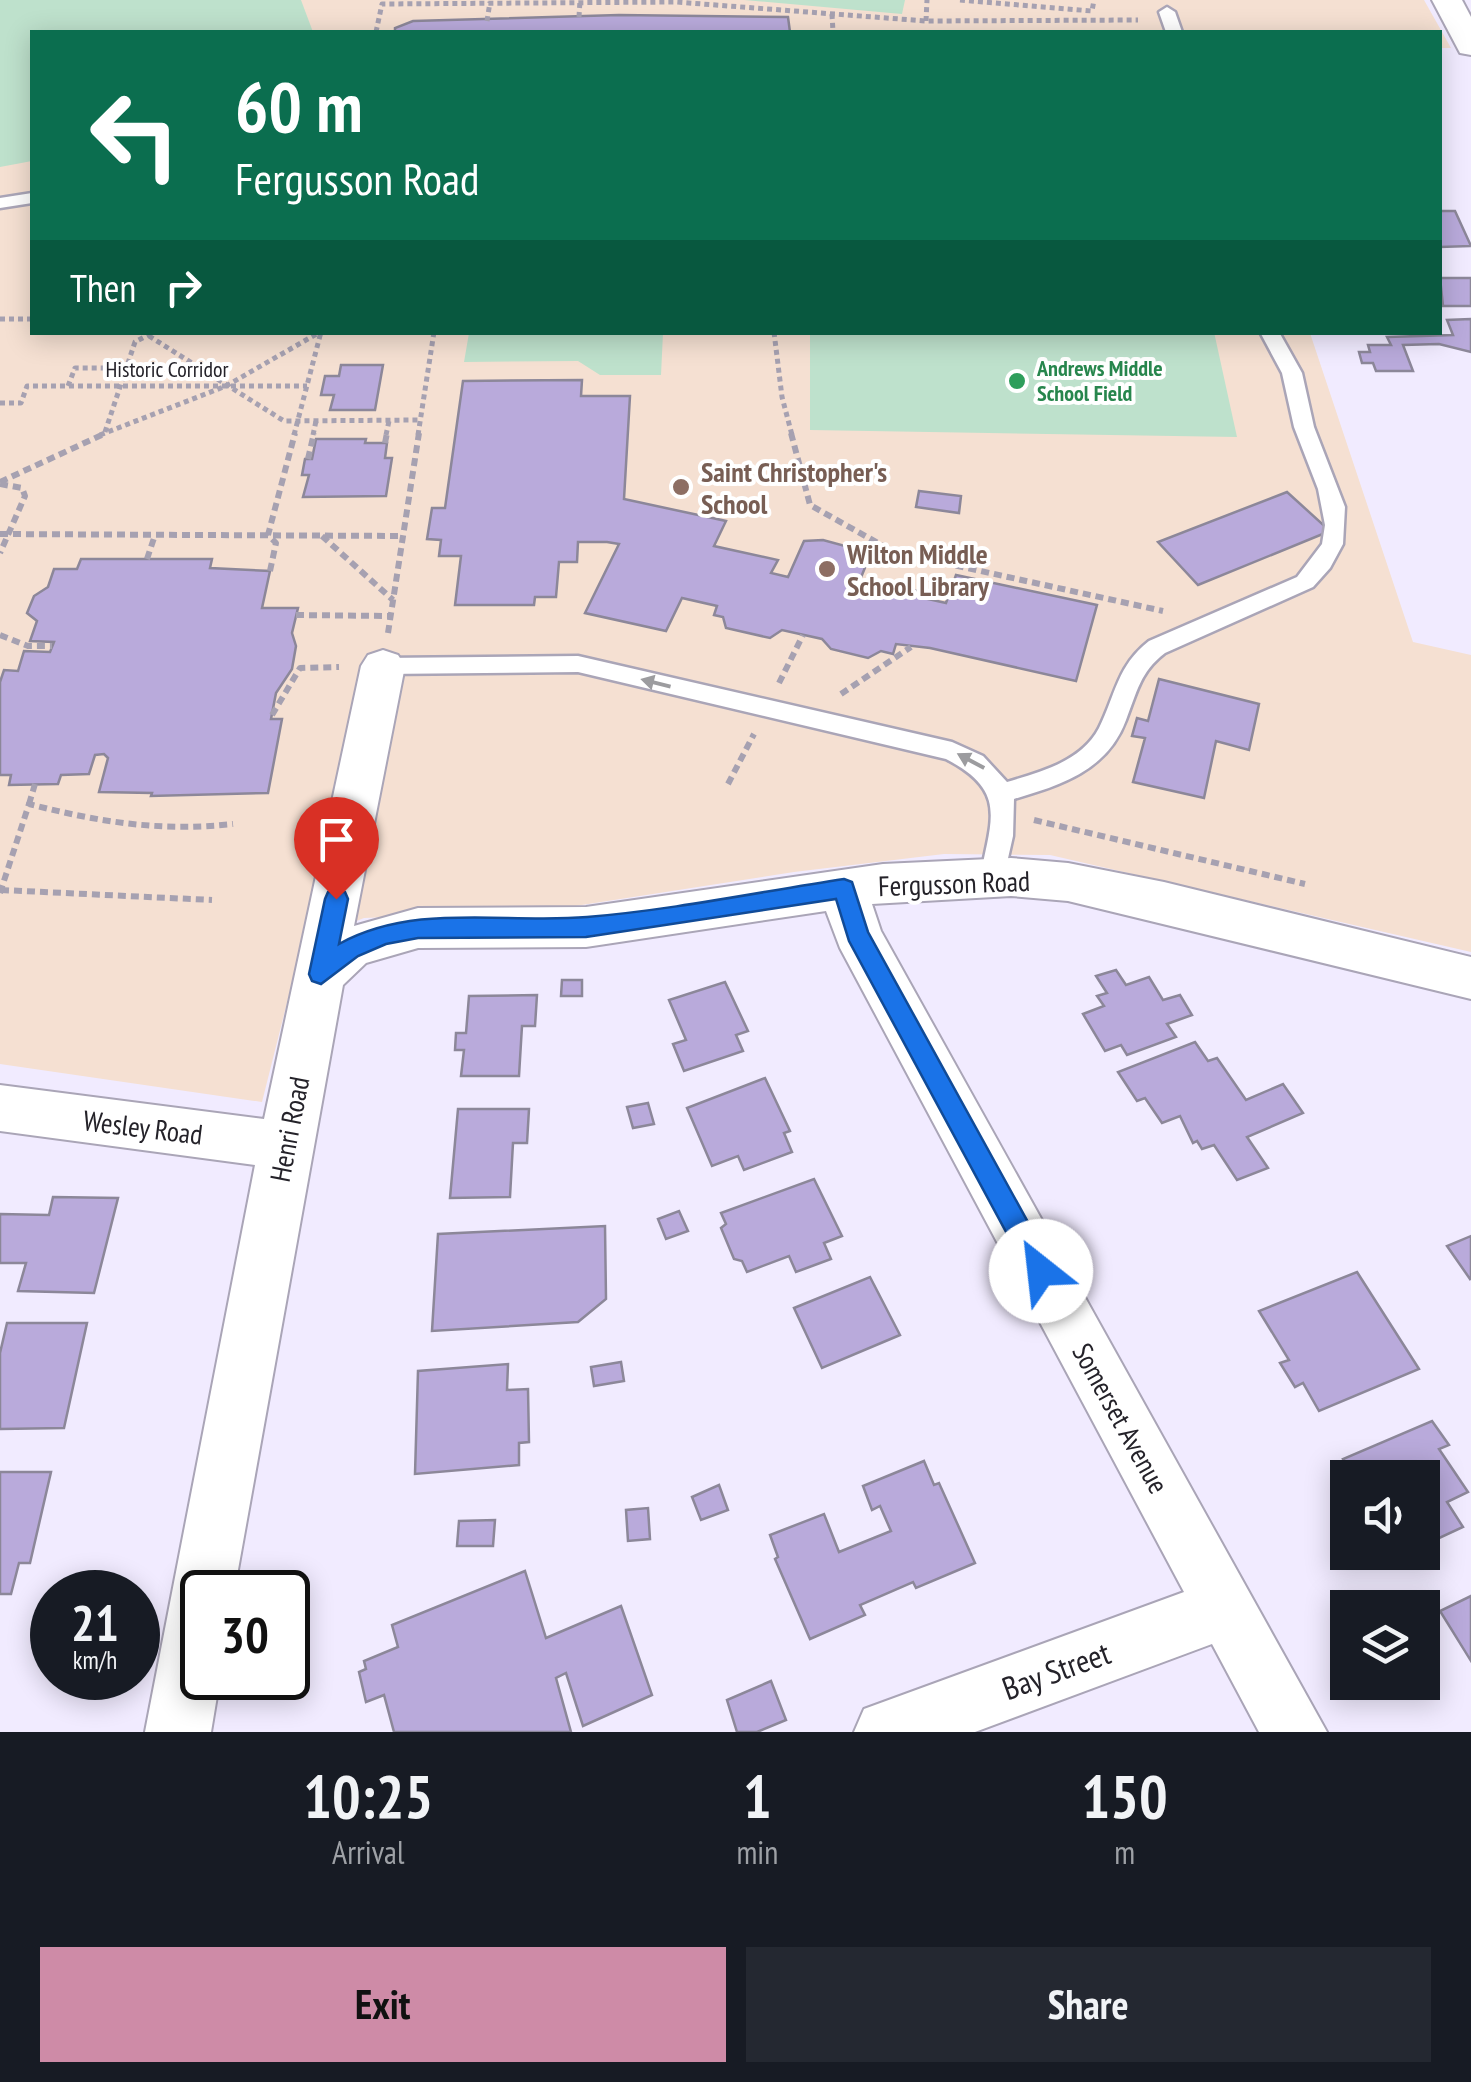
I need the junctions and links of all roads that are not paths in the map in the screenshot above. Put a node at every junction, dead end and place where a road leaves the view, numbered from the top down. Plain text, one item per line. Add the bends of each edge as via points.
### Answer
1 (1446, 0) edge
2 (1167, 12) road end
3 (1173, 30) edge
4 (1471, 46) edge
5 (30, 198) edge
6 (0, 203) edge
7 (1272, 335) edge
8 (387, 641) joint
9 (1003, 803) junction
10 (994, 878) junction
11 (844, 889) junction
12 (321, 974) junction
13 (1471, 978) edge
14 (0, 1108) edge
15 (285, 1145) junction
16 (207, 1570) edge
17 (1225, 1608) junction
18 (184, 1700) edge
19 (178, 1732) edge
20 (886, 1732) edge
21 (1294, 1732) edge

1 - 4 street
2 - 3 lane
5 - 6 lane
7 - 9 lane via 1289,365 1308,440 1334,502 1338,524 1324,565 1305,582 1136,661 1108,735 1088,758
9 -> 8 lane via 991,772 952,751 578,664
8 - 12 street, Henri Road
9 - 10 lane
10 - 11 street, Fergusson Road
10 - 13 street, Fergusson Road via 1068,882
11 - 12 street, Fergusson Road via 586,927 418,928 349,950
11 - 17 street, Somerset Avenue via 857,934
12 - 15 street, Henri Road
14 - 15 street, Wesley Road
15 - 16 street, Henri Road
17 - 20 street, Bay Street
17 - 21 street, Somerset Avenue
18 - 19 street, Henri Road

